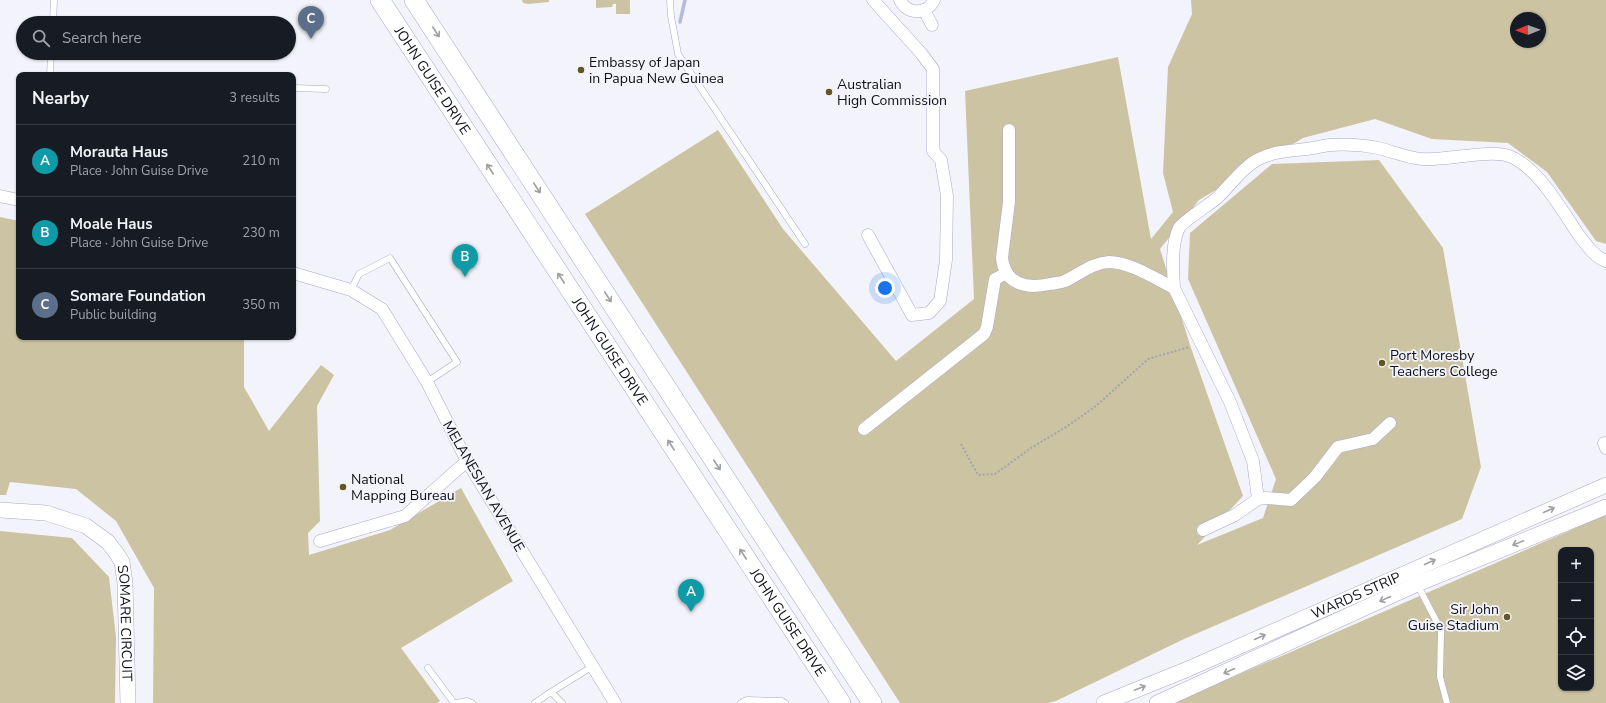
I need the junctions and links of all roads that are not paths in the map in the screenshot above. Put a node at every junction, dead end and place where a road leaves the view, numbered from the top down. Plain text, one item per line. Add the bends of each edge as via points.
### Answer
1 (54, 0) edge
2 (380, 0) edge
3 (414, 0) edge
4 (670, 0) edge
5 (873, 0) edge
6 (934, 0) edge
7 (901, 1) edge
8 (924, 10) junction
9 (53, 16) edge
10 (889, 17) junction
11 (932, 25) dead end
12 (51, 60) edge
13 (50, 72) edge
14 (296, 88) edge
15 (326, 89) dead end
16 (1009, 130) dead end
17 (0, 196) edge
18 (16, 199) edge
19 (868, 236) dead end
20 (805, 244) dead end
21 (1606, 261) edge
22 (1007, 273) junction
23 (296, 274) edge
24 (1174, 288) junction
25 (351, 290) junction
26 (427, 382) junction
27 (1390, 423) dead end
28 (864, 429) dead end
29 (467, 461) junction
30 (1606, 485) edge
31 (1258, 499) junction
32 (1606, 507) edge
33 (0, 510) edge
34 (1203, 530) dead end
35 (320, 541) dead end
36 (1411, 570) junction
37 (1417, 584) junction
38 (593, 666) junction
39 (428, 668) dead end
40 (551, 692) junction
41 (128, 703) edge
42 (455, 703) edge
43 (472, 703) edge
44 (535, 703) edge
45 (562, 703) edge
46 (615, 703) edge
47 (741, 703) edge
48 (785, 703) edge
49 (842, 703) edge
50 (872, 703) edge
51 (1104, 703) edge
52 (1157, 703) edge
53 (1447, 703) edge

1 - 9 lane
49 -> 2 highway, JOHN GUISE DRIVE
3 -> 50 highway, JOHN GUISE DRIVE
4 - 20 lane via 678,54
5 - 10 street
6 - 8 street
7 - 8 street via 905,7 914,11
7 - 10 street
8 - 11 street
10 - 19 street via 933,69 932,151 942,160 947,196 946,260 940,300 929,313 912,314
12 - 13 lane
14 - 15 lane
16 - 22 street via 1009,202 1002,258
17 - 18 street
21 - 24 street via 1588,247 1562,209 1522,162 1495,154 1421,159 1378,148 1329,145 1261,158 1179,228 1173,257
22 - 24 street via 1018,284 1029,287 1043,286 1064,282 1094,265 1112,262 1125,265
22 - 28 street via 994,279 984,334
23 - 25 street, MELANESIAN AVENUE
24 - 31 street via 1230,402 1253,461
25 - 26 street, MELANESIAN AVENUE via 382,309
25 - 26 lane via 359,274 390,258 457,362
26 - 29 street, MELANESIAN AVENUE
27 - 31 street via 1374,439 1338,447 1315,477 1291,500
29 - 35 street via 405,516
29 - 38 street, MELANESIAN AVENUE
36 -> 30 street, WARDS STRIP
31 - 34 street via 1235,515
32 -> 37 street, WARDS STRIP
33 - 41 street, SOMARE CIRCUIT via 46,513 86,526 108,542 117,554 122,562 126,583
36 - 37 lane
51 -> 36 street, WARDS STRIP via 1188,669
37 -> 52 street, WARDS STRIP
37 - 53 lane via 1441,630 1440,677
38 - 40 lane
38 - 46 street, MELANESIAN AVENUE
39 - 42 lane
40 - 44 lane
40 - 45 lane
42 - 43 lane
47 - 48 lane via 748,700

